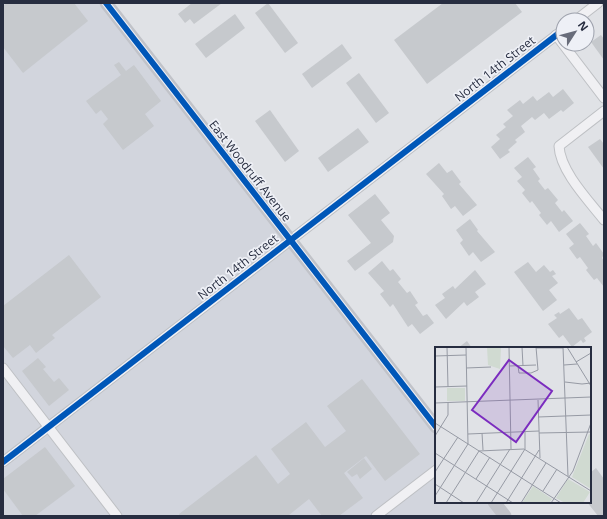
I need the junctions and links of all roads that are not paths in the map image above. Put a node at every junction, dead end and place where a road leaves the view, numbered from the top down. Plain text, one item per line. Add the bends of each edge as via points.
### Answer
1 (106, 3) edge
2 (598, 3) edge
3 (586, 12) edge
4 (555, 36) edge
5 (573, 52) edge
6 (604, 98) edge
7 (604, 111) edge
8 (604, 220) edge
9 (290, 241) junction
10 (3, 368) edge
11 (435, 426) edge
12 (49, 428) junction
13 (3, 462) edge
14 (435, 471) edge
15 (495, 503) edge
16 (117, 516) edge
17 (376, 516) edge
18 (505, 516) edge

1 - 9 street, East Woodruff Avenue
2 - 3 street
4 - 9 street, North 14th Street
5 - 6 street
7 - 8 street via 559,146 560,157 571,176
9 - 11 street, East Woodruff Avenue
9 - 12 street, North 14th Street
10 - 12 street
12 - 13 street, North 14th Street
12 - 16 street
14 - 17 street
15 - 18 street

